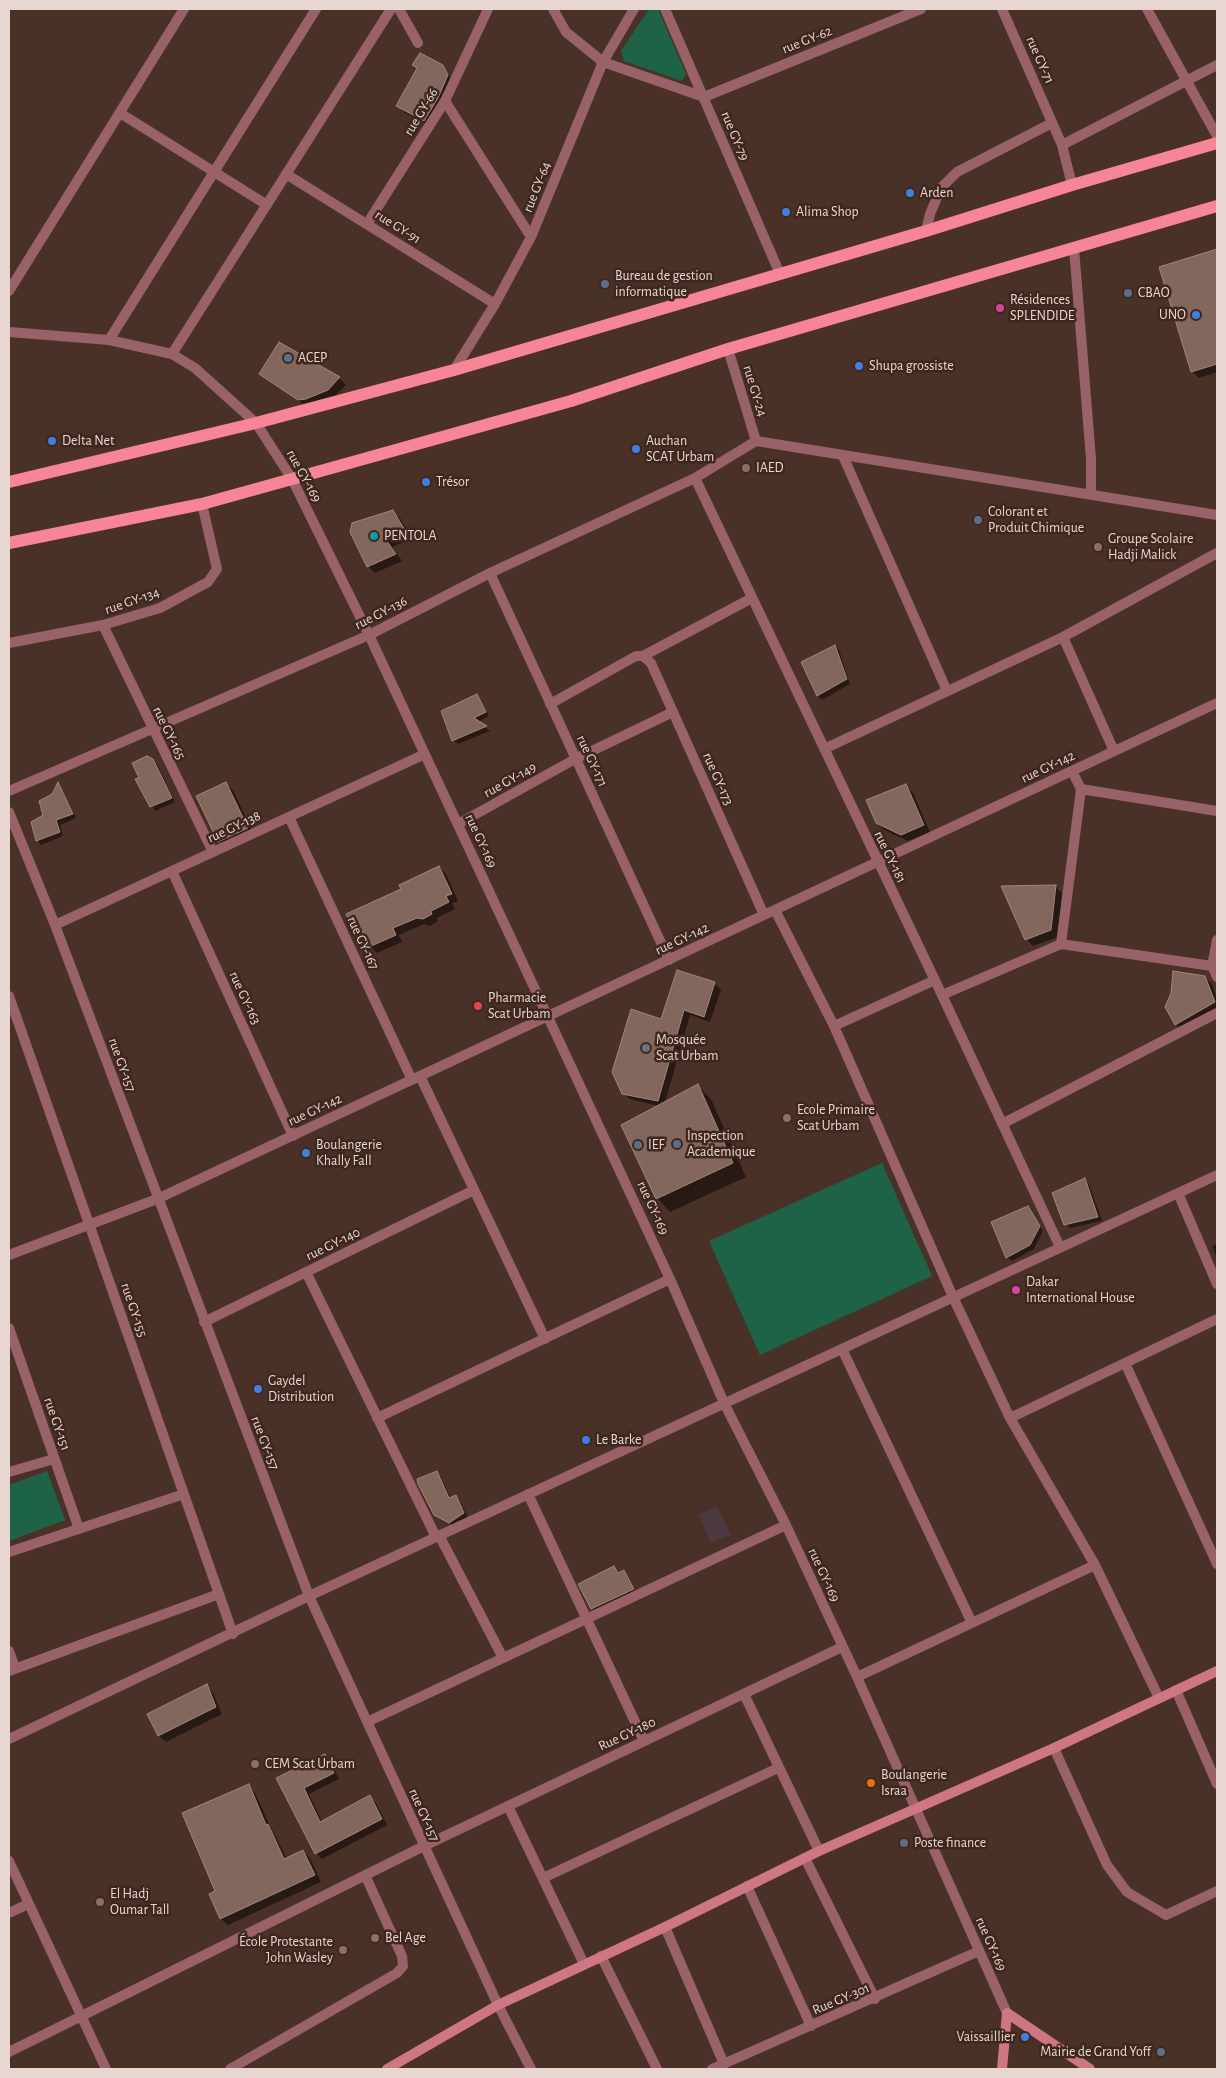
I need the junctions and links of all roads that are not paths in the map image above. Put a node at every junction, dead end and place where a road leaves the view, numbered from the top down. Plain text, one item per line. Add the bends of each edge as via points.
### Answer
1 (184, 9) edge
2 (316, 9) edge
3 (391, 9) edge
4 (399, 9) edge
5 (488, 9) edge
6 (553, 9) edge
7 (634, 9) edge
8 (665, 9) edge
9 (921, 9) edge
10 (1002, 9) edge
11 (1148, 9) edge
12 (418, 43) dead end
13 (602, 62) junction
14 (1217, 65) edge
15 (1188, 80) junction
16 (704, 97) junction
17 (445, 101) junction
18 (120, 113) junction
19 (1052, 123) junction
20 (1217, 136) edge
21 (1217, 143) edge
22 (1062, 145) junction
23 (214, 172) junction
24 (286, 174) junction
25 (1072, 184) junction
26 (267, 205) junction
27 (1217, 206) edge
28 (367, 224) junction
29 (926, 231) junction
30 (531, 237) junction
31 (1074, 248) junction
32 (780, 274) junction
33 (9, 291) edge
34 (495, 304) junction
35 (9, 332) edge
36 (109, 340) junction
37 (728, 349) junction
38 (172, 354) junction
39 (454, 370) junction
40 (256, 423) junction
41 (756, 442) junction
42 (843, 456) junction
43 (695, 478) junction
44 (292, 480) junction
45 (9, 482) edge
46 (1091, 495) junction
47 (202, 504) junction
48 (1217, 515) edge
49 (9, 542) edge
50 (1217, 553) edge
51 (490, 573) junction
52 (752, 598) junction
53 (102, 625) junction
54 (369, 635) junction
55 (1063, 637) junction
56 (9, 643) edge
57 (643, 656) junction
58 (946, 691) junction
59 (1217, 703) edge
60 (550, 704) junction
61 (673, 712) junction
62 (152, 731) junction
63 (824, 749) junction
64 (1114, 751) junction
65 (425, 754) junction
66 (575, 759) junction
67 (1072, 771) junction
68 (1081, 789) junction
69 (9, 791) edge
70 (1217, 811) edge
71 (9, 812) edge
72 (289, 817) junction
73 (458, 824) junction
74 (213, 852) junction
75 (878, 862) junction
76 (172, 871) junction
77 (775, 910) junction
78 (764, 915) junction
79 (55, 925) junction
80 (1217, 940) edge
81 (1061, 944) junction
82 (669, 960) junction
83 (1212, 966) junction
84 (1217, 976) edge
85 (935, 980) junction
86 (942, 995) junction
87 (9, 996) edge
88 (1217, 1013) edge
89 (548, 1016) junction
90 (834, 1026) junction
91 (416, 1078) junction
92 (1002, 1124) junction
93 (294, 1136) junction
94 (1217, 1175) edge
95 (474, 1190) junction
96 (1178, 1193) junction
97 (158, 1199) junction
98 (89, 1225) junction
99 (1060, 1247) junction
100 (9, 1255) edge
101 (306, 1272) junction
102 (670, 1279) junction
103 (1217, 1284) edge
104 (953, 1297) junction
105 (1217, 1319) edge
106 (204, 1322) junction
107 (9, 1328) edge
108 (545, 1340) junction
109 (842, 1349) junction
110 (1125, 1363) junction
111 (724, 1403) junction
112 (377, 1418) junction
113 (1010, 1418) junction
114 (54, 1459) junction
115 (9, 1472) edge
116 (184, 1494) junction
117 (528, 1494) junction
118 (786, 1525) junction
119 (78, 1529) junction
120 (437, 1536) junction
121 (9, 1552) edge
122 (1217, 1564) edge
123 (1095, 1565) junction
124 (219, 1594) junction
125 (309, 1596) junction
126 (587, 1619) junction
127 (972, 1623) junction
128 (233, 1634) junction
129 (842, 1646) junction
130 (9, 1651) edge
131 (503, 1658) junction
132 (12, 1670) edge
133 (1217, 1671) edge
134 (857, 1677) junction
135 (1176, 1690) junction
136 (744, 1694) junction
137 (1159, 1698) junction
138 (367, 1722) junction
139 (9, 1739) edge
140 (644, 1741) junction
141 (1054, 1748) junction
142 (778, 1768) junction
143 (1217, 1784) edge
144 (508, 1806) junction
145 (915, 1810) junction
146 (424, 1846) junction
147 (819, 1852) junction
148 (805, 1858) junction
149 (9, 1861) edge
150 (365, 1876) junction
151 (543, 1878) junction
152 (748, 1886) junction
153 (1217, 1892) edge
154 (28, 1904) junction
155 (9, 1913) edge
156 (664, 1927) junction
157 (979, 1951) junction
158 (602, 1956) junction
159 (584, 1964) junction
160 (876, 1999) junction
161 (498, 2005) junction
162 (1007, 2013) junction
163 (81, 2016) junction
164 (811, 2026) junction
165 (9, 2052) edge
166 (724, 2064) junction
167 (106, 2069) edge
168 (230, 2069) edge
169 (387, 2069) edge
170 (531, 2069) edge
171 (657, 2069) edge
172 (712, 2069) edge
173 (1002, 2069) edge
174 (1090, 2069) edge

1 - 18 street
2 - 23 street
3 - 24 street
4 - 12 street
5 - 17 street, rue GY-66
6 - 13 street via 566,32
7 - 13 street, rue GY-64
8 - 16 street, rue GY-79
9 - 16 street, rue GY-62
10 - 19 street, rue GY-71
11 - 15 street
13 - 16 street
13 - 30 street, rue GY-64
14 - 15 street
15 - 20 street
15 - 22 street
16 - 32 street, rue GY-79
17 - 28 street, rue GY-66
17 - 30 street
18 - 23 street
18 - 33 street
19 - 22 street, rue GY-71
19 - 29 street via 957,172 941,188
21 - 25 main road
22 - 25 street, rue GY-71
23 - 26 street
23 - 36 street
24 - 26 street
24 - 28 street, rue GY-91
25 - 29 main road
26 - 38 street
27 - 31 main road
28 - 34 street, rue GY-91
29 - 32 main road
30 - 34 street, rue GY-64
31 - 37 main road
31 - 46 street
32 - 39 main road
34 - 39 street, rue GY-64
35 - 36 street, rue GY-169
36 - 38 street, rue GY-169
37 - 41 street, rue GY-24
37 - 44 main road via 571,401
38 - 40 street, rue GY-169 via 195,368
39 - 40 main road
40 - 44 street, rue GY-169
40 - 45 main road
41 - 42 street
41 - 43 street, rue GY-136
42 - 46 street
42 - 58 street
43 - 51 street, rue GY-136
43 - 52 street, rue GY-181
44 - 47 main road
44 - 54 street, rue GY-169
46 - 48 street
47 - 49 main road
47 - 53 street, rue GY-134 via 217,569 214,575 208,582 160,608
50 - 55 street
51 - 54 street, rue GY-136
51 - 60 street, rue GY-171
52 - 57 street
52 - 63 street, rue GY-181
53 - 56 street, rue GY-134
53 - 62 street, rue GY-165
54 - 62 street, rue GY-136
54 - 65 street, rue GY-169
55 - 58 street
55 - 64 street
57 - 60 street via 636,656
57 - 61 street, rue GY-173 via 651,663
58 - 63 street
59 - 64 street, rue GY-142
60 - 66 street, rue GY-171
61 - 66 street, rue GY-149
61 - 78 street, rue GY-173
62 - 69 street, rue GY-136
62 - 74 street, rue GY-165
63 - 75 street, rue GY-181
64 - 67 street, rue GY-142
65 - 72 street, rue GY-138
65 - 73 street, rue GY-169
66 - 73 street, rue GY-149
66 - 82 street, rue GY-171
67 - 68 street
67 - 75 street, rue GY-142
68 - 70 street
68 - 81 street
71 - 79 street, rue GY-157
72 - 74 street, rue GY-138
72 - 91 street, rue GY-167
73 - 89 street, rue GY-169
74 - 76 street, rue GY-138
75 - 77 street, rue GY-142
75 - 85 street, rue GY-181
76 - 79 street, rue GY-138
76 - 93 street, rue GY-163
77 - 78 street, rue GY-142
77 - 90 street
78 - 82 street, rue GY-142
79 - 97 street, rue GY-157
80 - 83 street
81 - 83 street
81 - 86 street
82 - 89 street, rue GY-142
83 - 84 street
85 - 86 street, rue GY-181
85 - 90 street
86 - 92 street, rue GY-181
87 - 98 street, rue GY-155
88 - 92 street
89 - 91 street, rue GY-142
89 - 102 street, rue GY-169
90 - 104 street
91 - 93 street, rue GY-142
91 - 95 street, rue GY-167
92 - 99 street, rue GY-181
93 - 97 street, rue GY-142
94 - 96 street
95 - 101 street, rue GY-140
95 - 108 street, rue GY-167
96 - 99 street
96 - 103 street
97 - 98 street, rue GY-142
97 - 106 street, rue GY-157
98 - 100 street, rue GY-142
98 - 116 street, rue GY-155
99 - 104 street
101 - 106 street, rue GY-140
101 - 112 street
102 - 108 street
102 - 111 street, rue GY-169
104 - 109 street
104 - 113 street
105 - 110 street
106 - 125 street, rue GY-157
107 - 114 street, rue GY-151
108 - 112 street
109 - 111 street
109 - 127 street
110 - 113 street
110 - 122 street
111 - 117 street
111 - 118 street, rue GY-169
112 - 120 street
113 - 123 street
114 - 115 street
114 - 119 street, rue GY-151
116 - 119 street
116 - 124 street, rue GY-155
117 - 120 street
117 - 126 street
118 - 126 street
118 - 129 street, rue GY-169
119 - 121 street
120 - 125 street
120 - 131 street
123 - 127 street
123 - 137 street
124 - 128 street, rue GY-155
124 - 132 street
125 - 128 street
125 - 138 street, rue GY-157
126 - 131 street
126 - 140 street
127 - 134 street
128 - 139 street
129 - 134 street, rue GY-169
129 - 136 street, Rue GY-180
130 - 132 street
131 - 138 street
133 - 135 street
134 - 145 street, rue GY-169
135 - 137 street
135 - 143 street
136 - 140 street, Rue GY-180
136 - 142 street
137 - 141 street
138 - 146 street, rue GY-157
140 - 144 street, Rue GY-180
141 - 145 street
141 - 153 street via 1107,1865 1127,1892 1166,1915
142 - 147 street
142 - 151 street
144 - 146 street, Rue GY-180
144 - 151 street
145 - 147 street
145 - 157 street, rue GY-169
146 - 150 street, Rue GY-180
146 - 161 street, rue GY-157
147 - 148 street
148 - 152 street
148 - 160 street
149 - 154 street
150 - 163 street, Rue GY-180
150 - 168 street via 402,1956 403,1966 397,1973
151 - 159 street
152 - 156 street
152 - 164 street
154 - 155 street
154 - 163 street
156 - 158 street
156 - 166 street
157 - 160 street, Rue GY-301
157 - 162 street, rue GY-169
158 - 159 street
158 - 171 street
159 - 161 street
160 - 164 street, Rue GY-301
161 - 169 street
161 - 170 street, rue GY-157
162 - 173 street
162 - 174 street
163 - 165 street, Rue GY-180
163 - 167 street
164 - 166 street, Rue GY-301
166 - 172 street, Rue GY-301

